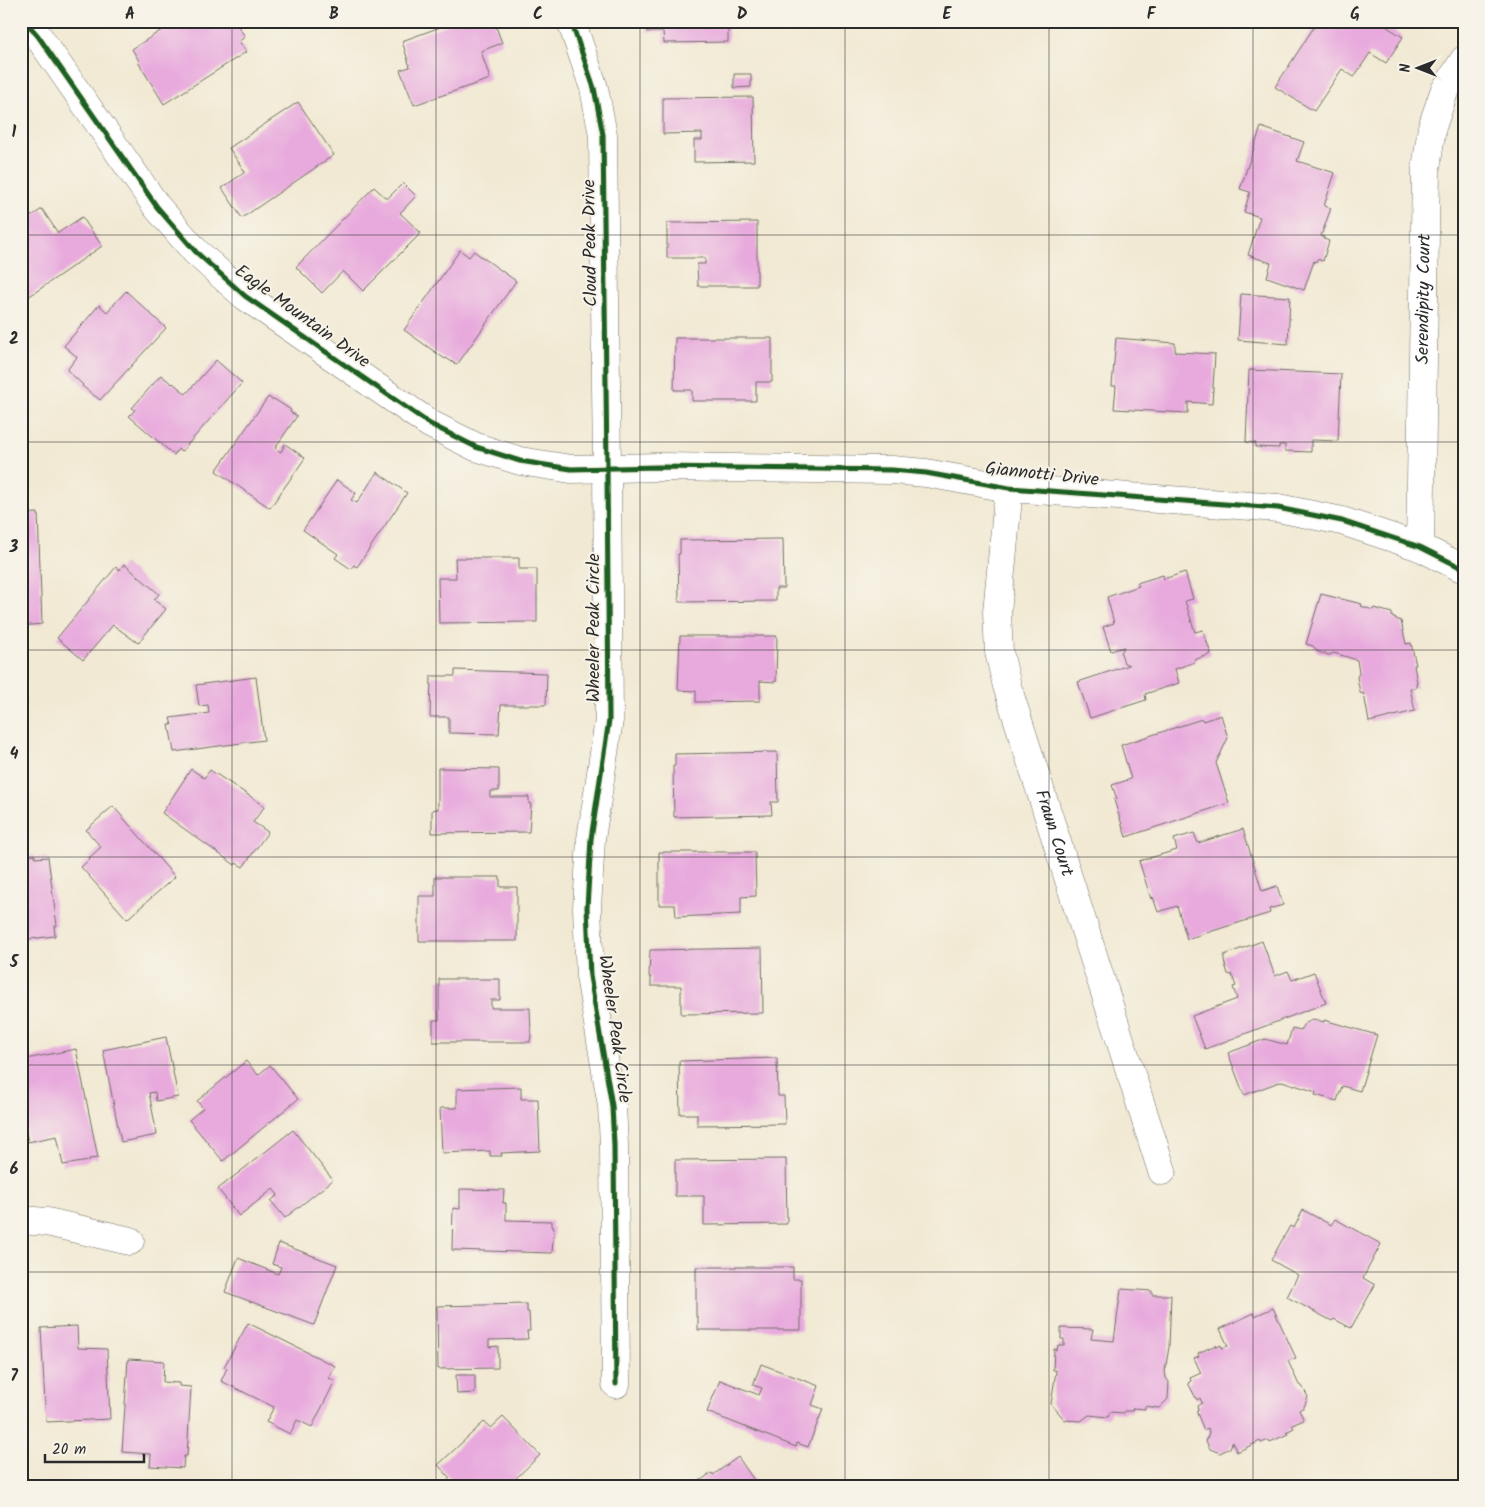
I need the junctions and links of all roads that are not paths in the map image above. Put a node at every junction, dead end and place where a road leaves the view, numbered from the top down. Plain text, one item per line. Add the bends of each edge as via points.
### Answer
1 (25, 21) edge
2 (571, 21) edge
3 (1464, 60) edge
4 (607, 468) junction
5 (1009, 488) junction
6 (1420, 546) junction
7 (1464, 569) edge
8 (1162, 1171) dead end
9 (21, 1220) edge
10 (130, 1241) dead end
11 (616, 1384) dead end

1 - 4 street, Eagle Mountain Drive via 157,208 196,252 245,296 430,424 476,447 520,461 571,468
2 - 4 street, Cloud Peak Drive via 594,88 603,136
3 - 6 street, Serendipity Court via 1444,92 1432,126 1426,168
4 - 5 street, Giannotti Drive via 892,470
4 - 11 street, Wheeler Peak Circle via 608,720 591,838 587,908 590,976 612,1116
5 - 6 street, Giannotti Drive via 1278,508 1342,521
5 - 8 street, Fraun Court via 997,612 999,652 1007,686
6 - 7 street, Giannotti Drive
9 - 10 street via 47,1222

